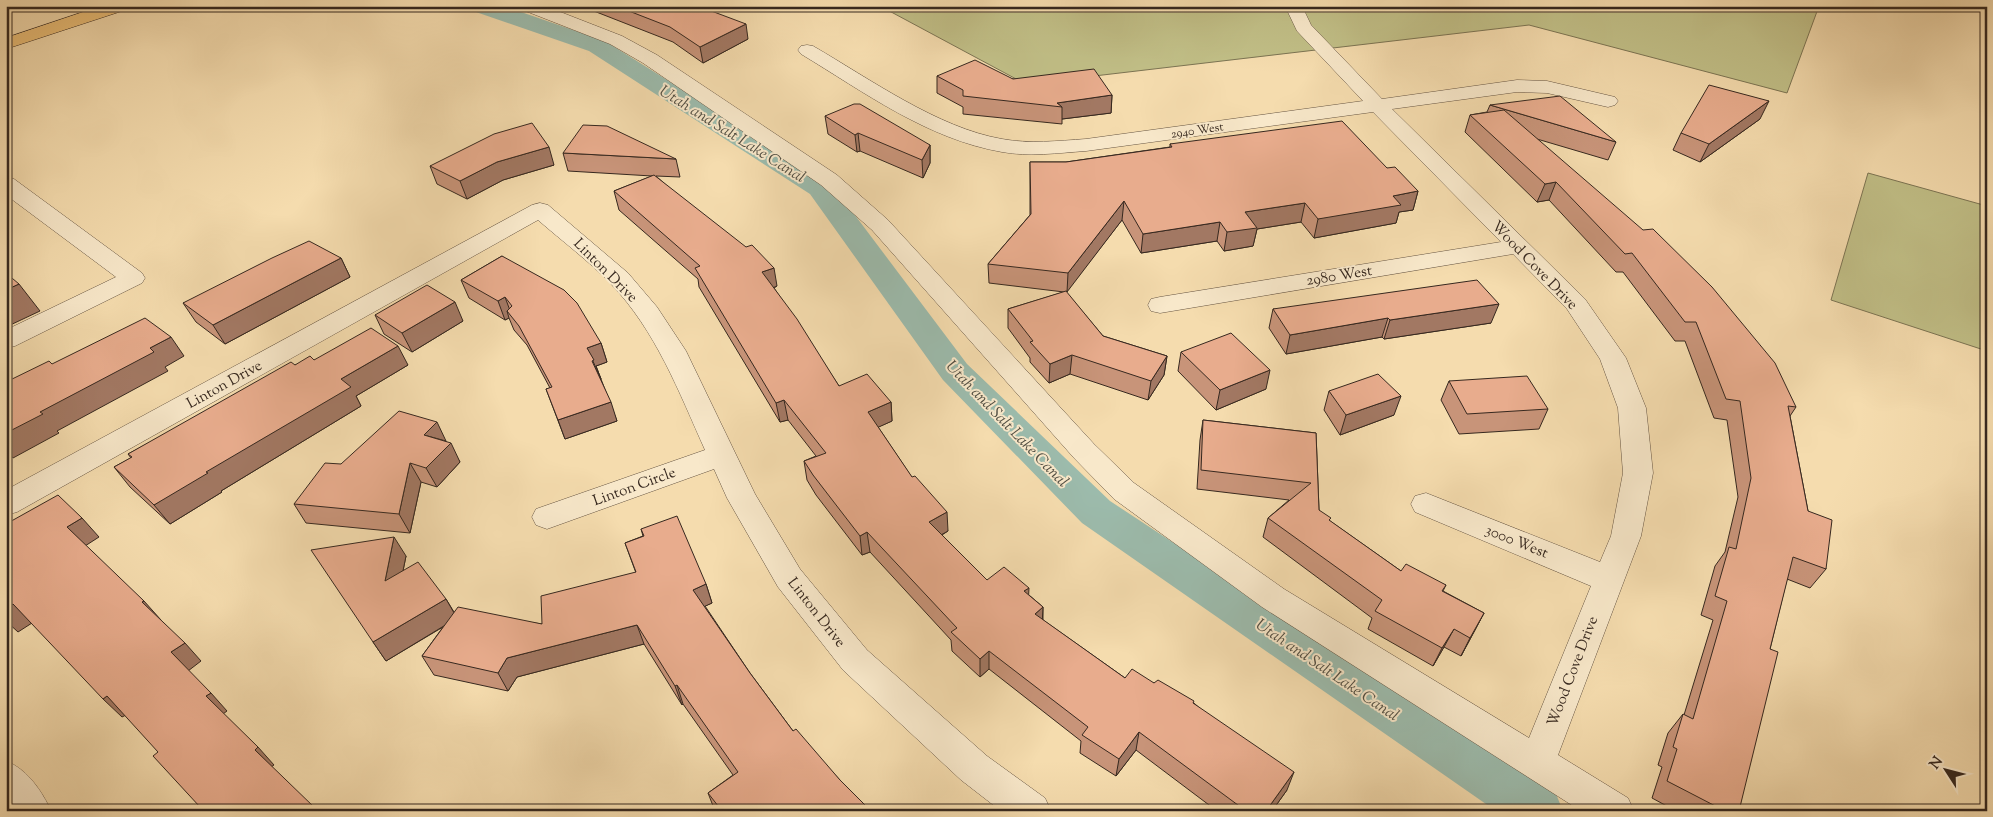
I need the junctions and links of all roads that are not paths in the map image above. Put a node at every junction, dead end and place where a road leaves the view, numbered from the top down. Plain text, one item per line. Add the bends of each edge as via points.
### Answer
1 (119, 6) edge
2 (529, 6) edge
3 (1293, 6) edge
4 (6, 44) edge
5 (807, 50) dead end
6 (1608, 102) dead end
7 (1378, 105) junction
8 (6, 184) edge
9 (1519, 246) junction
10 (1160, 305) dead end
11 (6, 340) edge
12 (722, 454) junction
13 (6, 504) edge
14 (1426, 504) dead end
15 (547, 517) dead end
16 (1608, 579) junction
17 (1542, 751) dead end
18 (6, 778) edge
19 (32, 811) edge
20 (1032, 811) edge
21 (1615, 811) edge

1 - 4 main road
2 - 21 street via 616,40 650,58 829,180 880,225 1124,491 1273,598
3 - 7 street, Wood Cove Drive via 1303,27
5 - 7 street, 2940 West via 931,123 966,137 1003,146 1041,148 1086,144
6 - 7 street, 2940 West via 1547,87 1517,86
7 - 9 street, Wood Cove Drive
8 - 11 street via 133,278
9 - 10 street, 2980 West
9 - 16 street, Wood Cove Drive via 1576,304 1613,358 1632,408 1638,473 1626,536
12 - 13 street, Linton Drive via 673,351 648,313 619,278 540,210
12 - 15 street, Linton Circle
12 - 20 street, Linton Drive via 742,498 789,578 855,660 974,768
14 - 16 street, 3000 West
16 - 17 street, Wood Cove Drive
18 - 19 street

